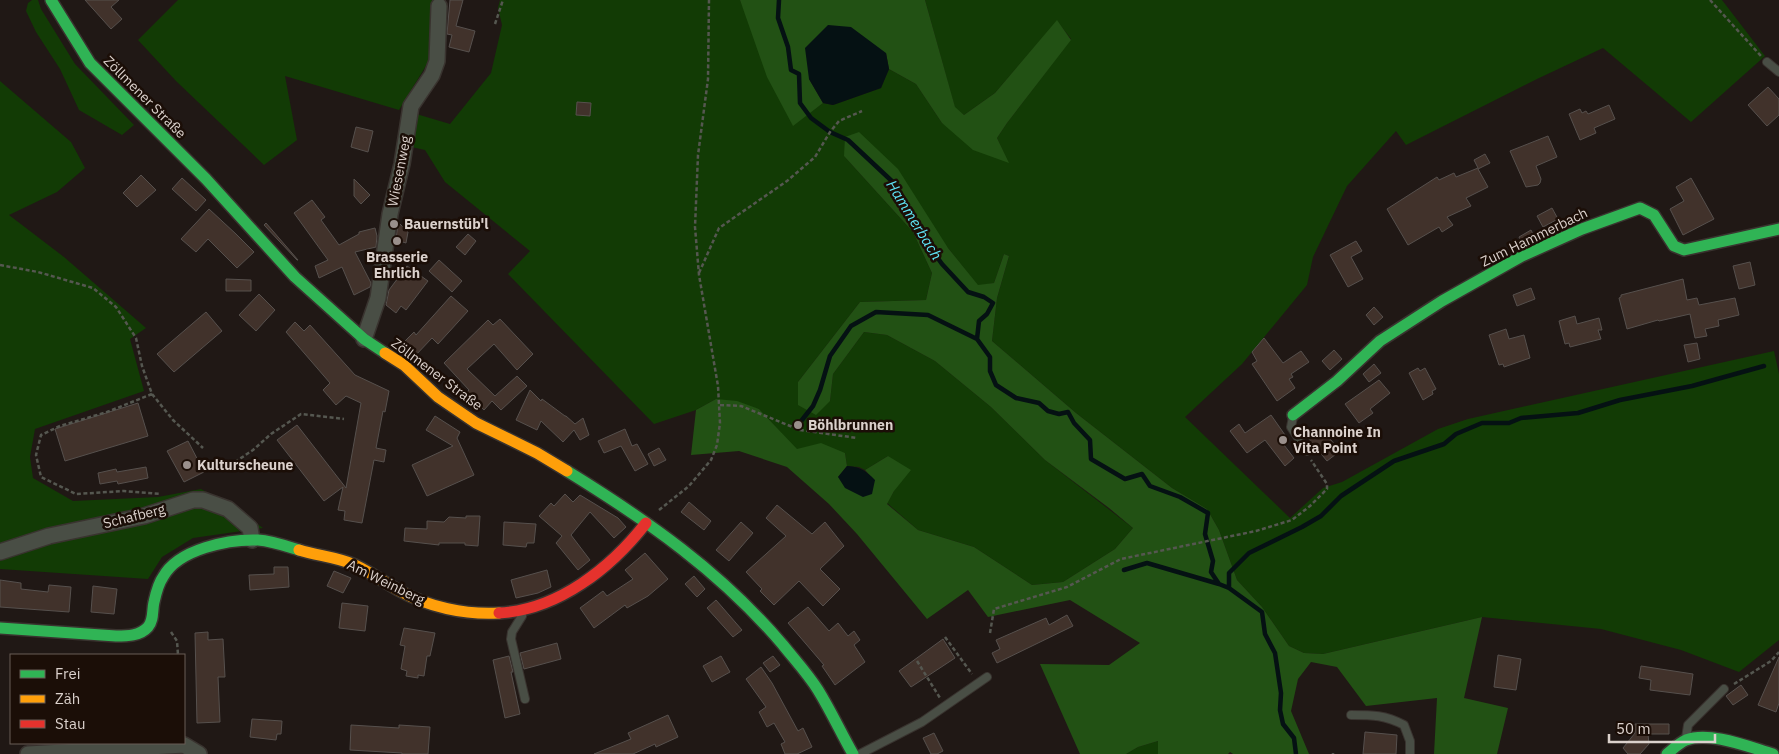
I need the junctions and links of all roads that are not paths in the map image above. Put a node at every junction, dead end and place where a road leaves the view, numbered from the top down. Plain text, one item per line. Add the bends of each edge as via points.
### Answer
1 (51, 0) edge
2 (439, 6) dead end
3 (1767, 62) road end
4 (1779, 72) edge
5 (1779, 229) edge
6 (364, 339) junction
7 (1293, 416) joint
8 (1307, 451) road end
9 (649, 519) junction
10 (252, 540) junction
11 (0, 552) edge
12 (522, 611) junction
13 (0, 628) edge
14 (987, 677) dead end
15 (1724, 689) dead end
16 (525, 699) dead end
17 (1351, 716) dead end
18 (1686, 740) junction
19 (28, 754) edge
20 (199, 754) edge
21 (853, 754) edge
22 (860, 754) edge
23 (1410, 754) edge
24 (1667, 754) edge
25 (1773, 754) edge

1 - 6 street, Zöllmener Straße via 90,63 206,179 295,277
2 - 6 street, Wiesenweg via 437,61 432,75 411,106 378,298
3 - 4 lane
5 - 7 street, Zum Hammerbach via 1684,250 1674,246 1654,215 1640,208 1613,217 1514,260 1442,301 1380,340 1337,381
6 - 9 street, Zöllmener Straße via 404,365 438,397 476,423 536,453
7 - 8 lane via 1291,427
9 - 12 street, Am Weinberg via 638,534 594,574 563,595
9 - 21 street, Zöllmener Straße via 739,598 768,628 818,690
10 - 11 street, Schafberg via 250,528 228,509 193,500 144,516 49,536
10 - 12 street, Am Weinberg via 270,540 348,562 408,596 444,608 468,613
10 - 13 street, Am Weinberg via 193,552 175,561 156,590 152,620 145,630 137,634 125,637
12 - 16 lane via 510,640
14 - 22 lane via 922,722
15 - 18 lane via 1688,726
17 - 23 lane via 1376,715 1404,726 1410,740
18 - 24 street
18 - 25 street via 1706,737
19 - 20 street via 184,745

